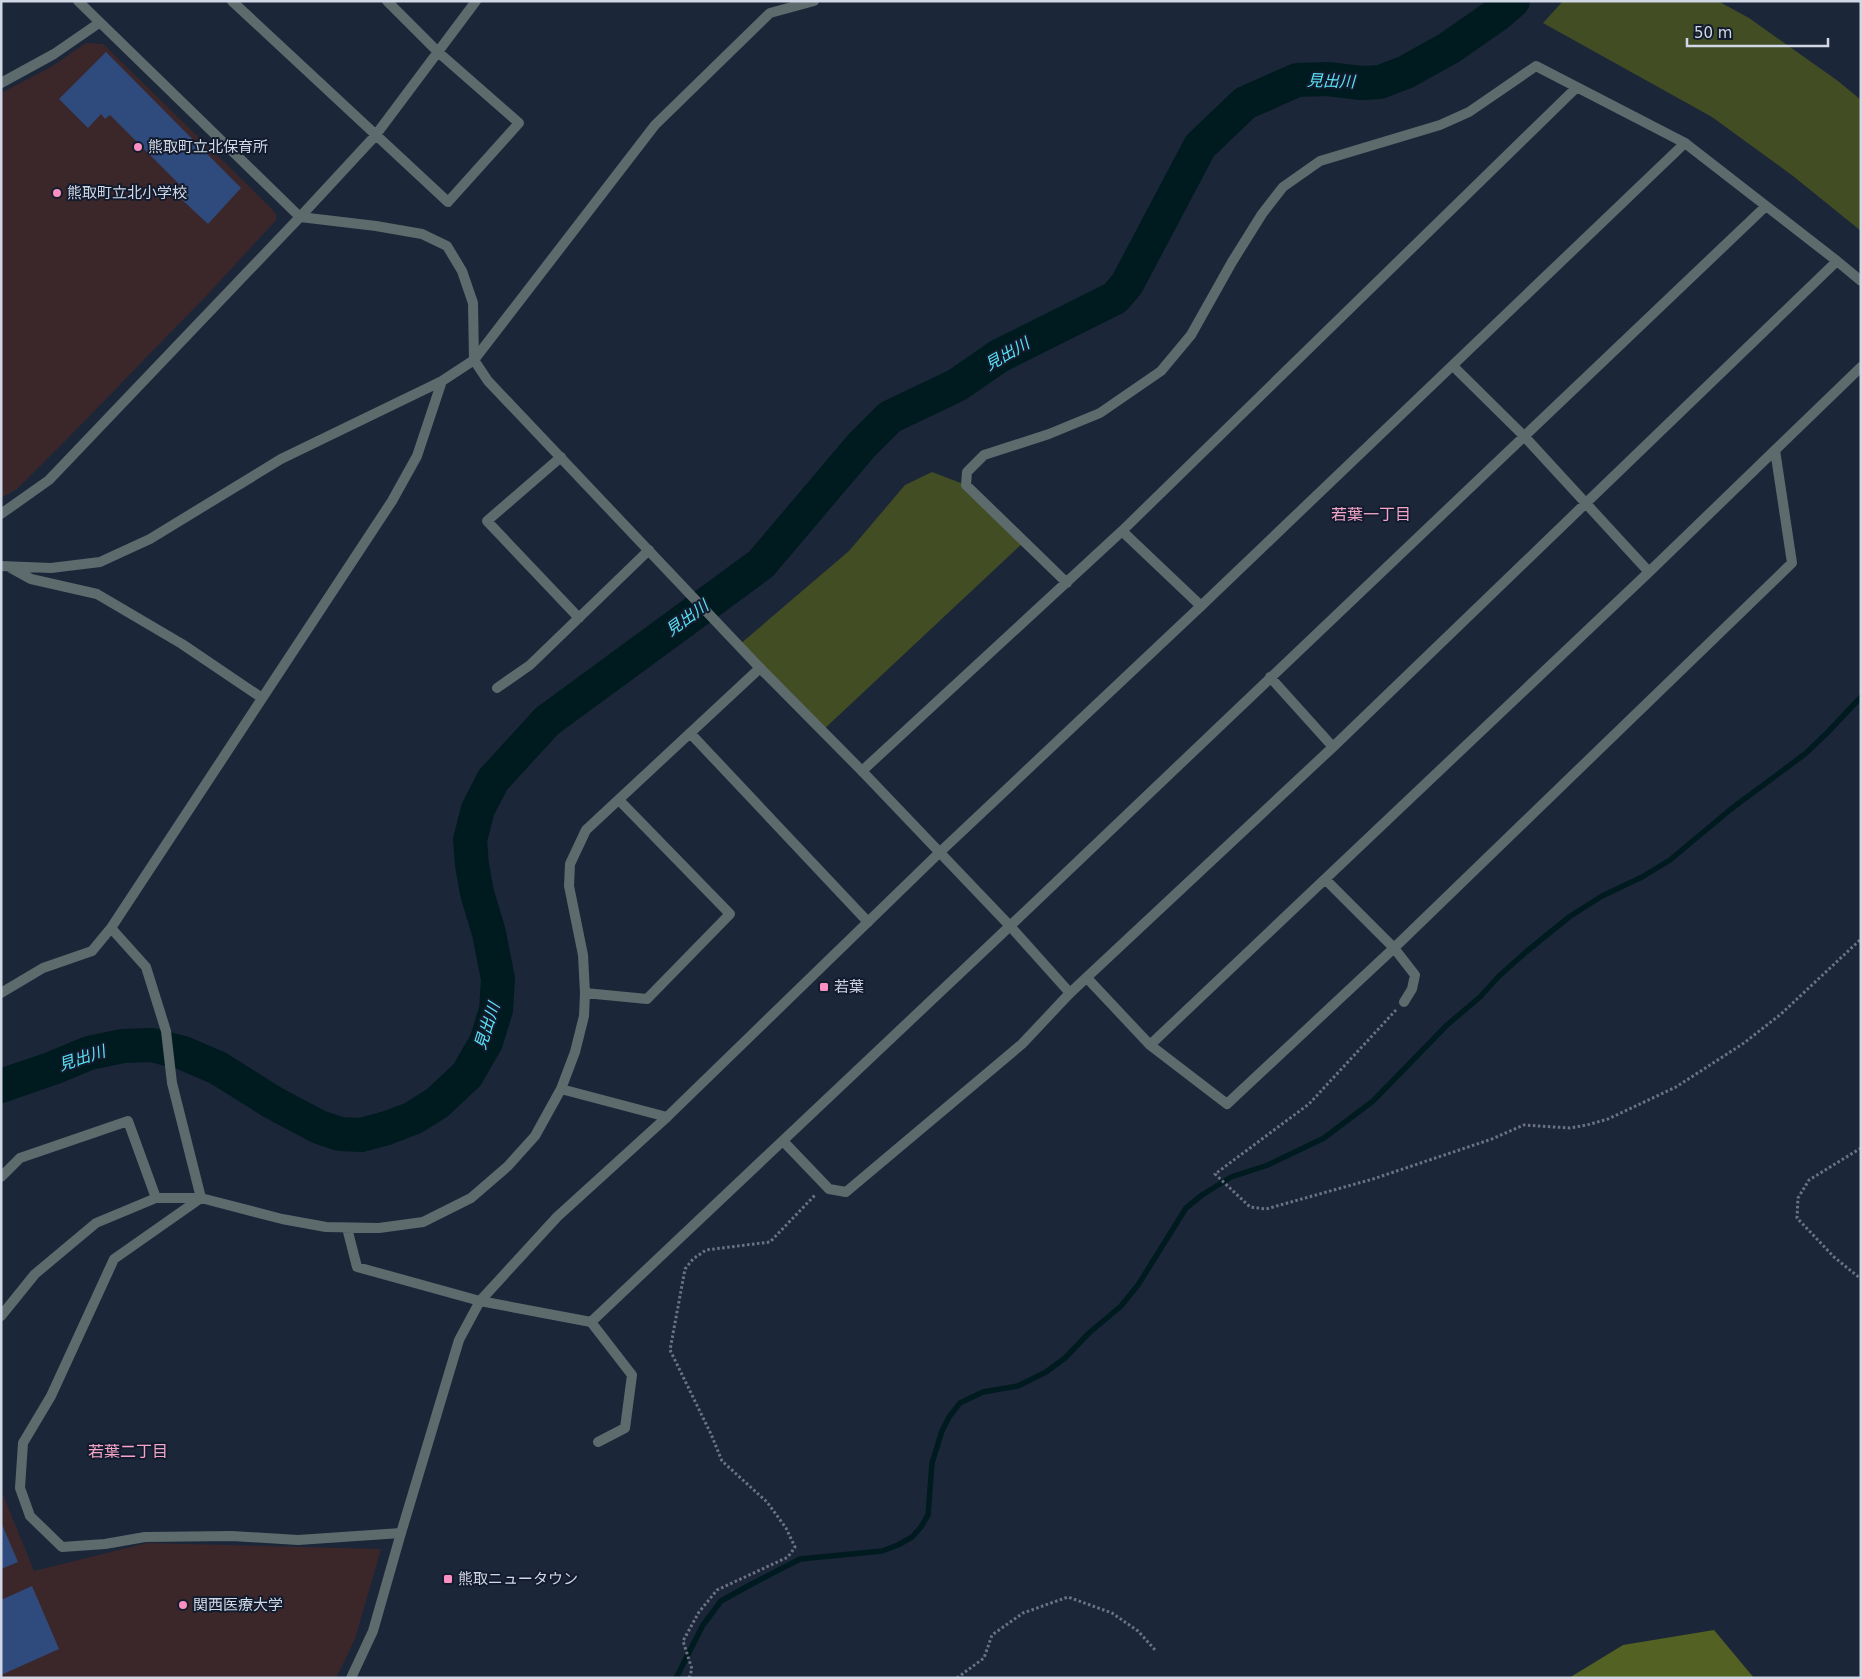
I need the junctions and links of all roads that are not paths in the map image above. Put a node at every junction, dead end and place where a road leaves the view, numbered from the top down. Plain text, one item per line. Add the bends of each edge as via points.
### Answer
1 (78, 1) edge
2 (232, 1) edge
3 (387, 1) edge
4 (476, 1) edge
5 (814, 1) edge
6 (99, 23) junction
7 (438, 52) junction
8 (1, 83) edge
9 (1577, 87) junction
10 (375, 136) junction
11 (1685, 143) junction
12 (1766, 206) junction
13 (300, 217) junction
14 (1837, 261) junction
15 (1861, 281) edge
16 (474, 360) junction
17 (1453, 366) junction
18 (1861, 367) edge
19 (442, 382) junction
20 (1524, 436) junction
21 (1775, 450) junction
22 (560, 457) junction
23 (1586, 502) junction
24 (1, 514) edge
25 (1122, 531) junction
26 (650, 550) junction
27 (5, 566) edge
28 (1649, 572) junction
29 (1067, 583) junction
30 (1202, 606) junction
31 (579, 618) junction
32 (760, 668) junction
33 (1270, 677) junction
34 (497, 688) dead end
35 (262, 698) junction
36 (690, 733) junction
37 (1333, 747) junction
38 (862, 771) junction
39 (618, 800) junction
40 (939, 853) junction
41 (1325, 880) junction
42 (868, 922) junction
43 (1010, 926) junction
44 (111, 928) junction
45 (1394, 948) junction
46 (1087, 978) junction
47 (1, 993) edge
48 (586, 993) junction
49 (1070, 993) junction
50 (1404, 1002) road end
51 (1150, 1046) junction
52 (562, 1089) junction
53 (667, 1118) junction
54 (783, 1141) junction
55 (1, 1177) edge
56 (156, 1198) junction
57 (201, 1198) junction
58 (347, 1228) junction
59 (480, 1301) junction
60 (1, 1316) edge
61 (592, 1322) junction
62 (598, 1442) dead end
63 (401, 1533) junction
64 (351, 1678) edge

1 - 6 street
2 - 10 street
3 - 7 street
4 - 7 street
5 - 16 street via 770,13 655,125
6 - 8 street via 54,54
6 - 13 street
7 - 10 street
7 - 10 street via 519,123 448,202
9 - 11 street
9 - 25 street
9 - 29 street via 1536,66 1469,112 1440,125 1320,161 1283,187 1262,214 1191,336 1161,371 1100,413 984,455 967,472 966,485
10 - 13 street
11 - 12 street
11 - 17 street
12 - 14 street
12 - 20 street
13 - 16 street via 422,234 447,246 462,271 473,303
13 - 24 street via 49,480
14 - 15 street
14 - 23 street
16 - 19 street
16 - 22 street via 488,381
17 - 20 street
17 - 30 street
18 - 21 street
19 - 27 street via 281,459 150,539 100,562 51,568
19 - 35 street via 417,456 392,501
20 - 23 street
20 - 33 street
21 - 28 street
21 - 45 street via 1792,563
22 - 26 street
22 - 31 street via 487,521
23 - 28 street
23 - 37 street
25 - 29 street
25 - 30 street
26 - 31 street
26 - 32 street
27 - 35 street via 31,579 98,594 182,644
28 - 41 street
29 - 38 street
30 - 40 street
31 - 34 street via 530,665
32 - 36 street
32 - 38 street
33 - 37 street
33 - 43 street
35 - 44 street
36 - 39 street
36 - 42 street
37 - 46 street
38 - 40 street
39 - 48 street via 586,830 570,864 569,886 583,955
39 - 48 street via 730,914 647,999
40 - 42 street
40 - 43 street
41 - 45 street
41 - 51 street
42 - 53 street
43 - 49 street
43 - 54 street
44 - 47 street via 92,951 43,968
44 - 57 street via 146,967 166,1032 172,1083
45 - 50 street via 1415,975 1412,989
45 - 51 street via 1228,1104
46 - 49 street
46 - 51 street
48 - 52 street via 584,1016
49 - 54 street via 1022,1044 846,1192 829,1188
52 - 53 street
52 - 58 street via 535,1136 508,1166 471,1198 423,1222 379,1228
53 - 59 street via 557,1217
54 - 61 street
55 - 56 street via 20,1158 128,1121
56 - 57 street
56 - 60 street via 96,1223 35,1274
57 - 58 street via 282,1218
57 - 63 street via 114,1259 52,1396 23,1444 20,1488 30,1516 62,1547 145,1537 232,1536 298,1540
58 - 59 street via 357,1267
59 - 61 street
59 - 63 street via 459,1340
61 - 62 street via 632,1375 625,1428
63 - 64 street via 374,1632

